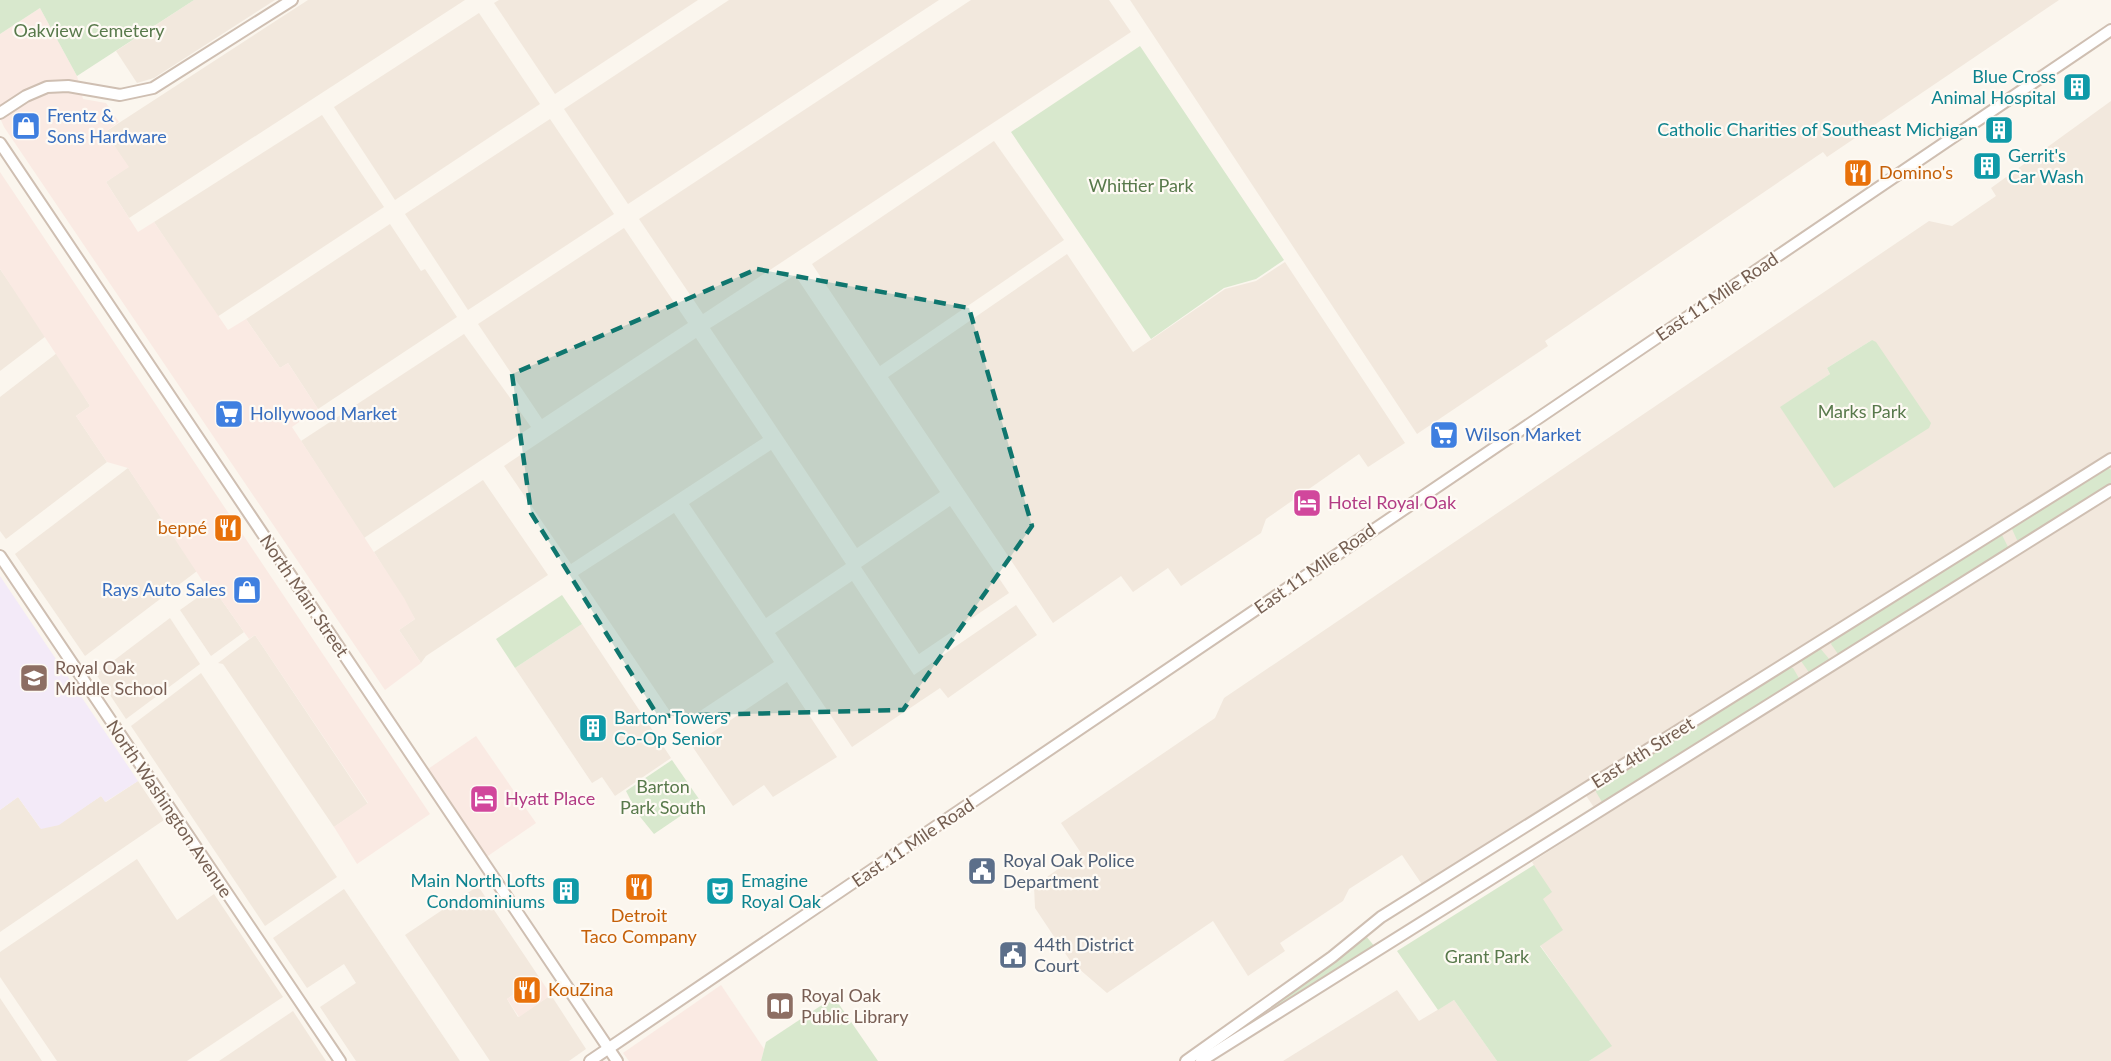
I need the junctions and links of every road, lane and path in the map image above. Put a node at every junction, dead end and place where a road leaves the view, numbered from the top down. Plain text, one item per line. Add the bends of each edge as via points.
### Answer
1 (292, 0) edge
2 (2111, 30) edge
3 (0, 114) edge
4 (0, 143) edge
5 (2111, 459) edge
6 (2111, 490) edge
7 (0, 556) edge
8 (609, 1048) junction
9 (340, 1061) edge
10 (590, 1061) edge
11 (617, 1061) edge
12 (1186, 1061) edge
13 (1201, 1061) edge

1 - 3 street via 153,88 120,95 68,86 47,87
2 - 8 street, East 11 Mile Road
4 - 8 street, North Main Street
5 - 12 street, East 4th Street via 1381,917 1332,957
6 - 13 street, East 4th Street
7 - 9 street, North Washington Avenue
8 - 10 street, East 11 Mile Road
8 - 11 street, North Main Street

